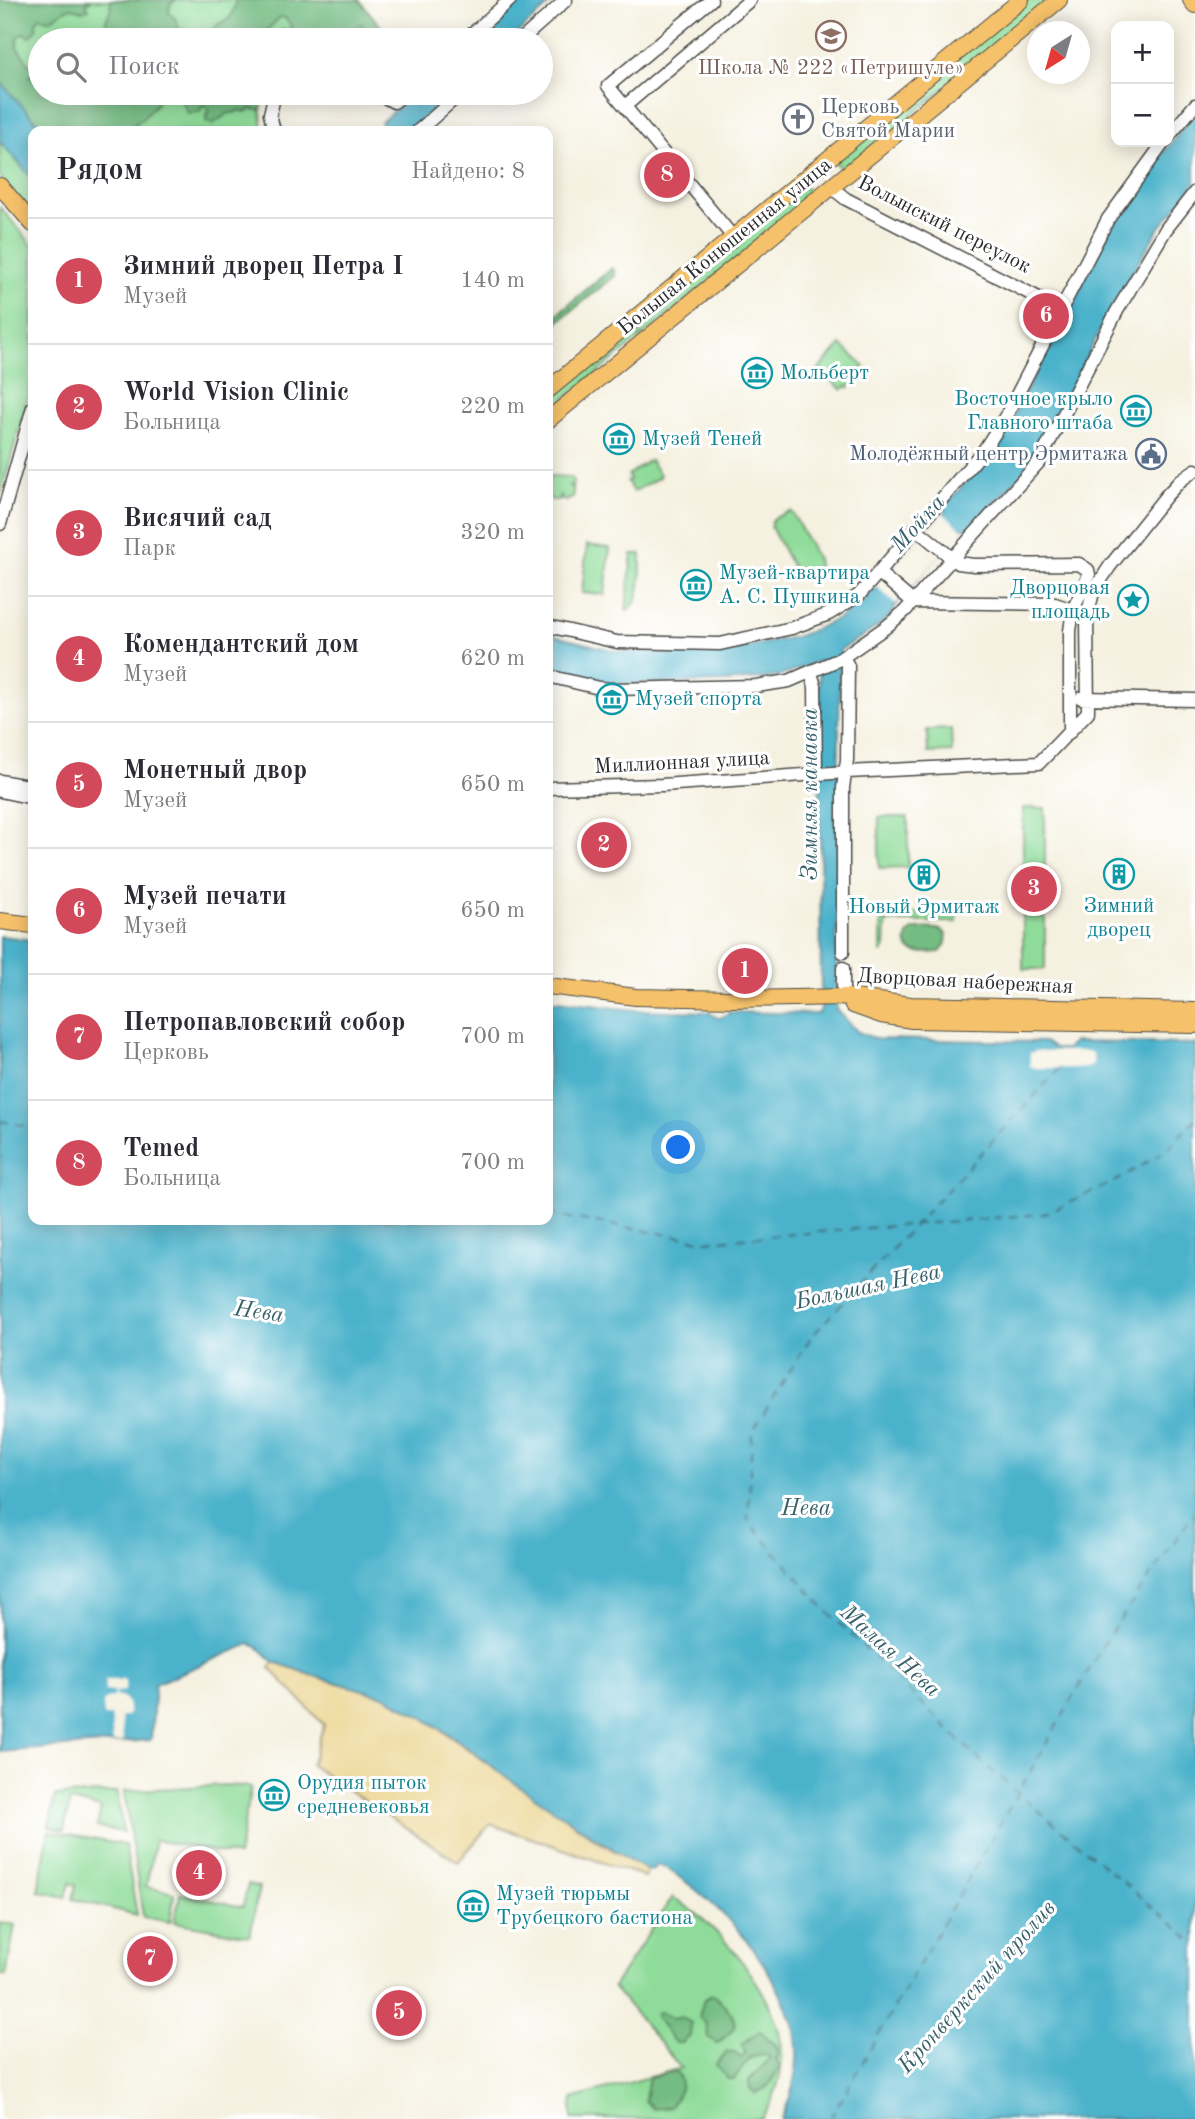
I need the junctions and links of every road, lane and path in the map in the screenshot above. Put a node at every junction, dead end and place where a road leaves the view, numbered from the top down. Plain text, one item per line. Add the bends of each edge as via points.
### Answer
1 (510, 0) edge
2 (566, 0) edge
3 (711, 0) edge
4 (750, 0) edge
5 (1021, 0) edge
6 (1059, 0) edge
7 (1191, 0) edge
8 (1195, 5) edge
9 (478, 28) edge
10 (534, 28) edge
11 (673, 31) junction
12 (690, 51) junction
13 (272, 105) edge
14 (447, 105) edge
15 (1195, 105) edge
16 (625, 106) junction
17 (273, 126) edge
18 (424, 126) edge
19 (1174, 130) edge
20 (1160, 147) edge
21 (816, 169) junction
22 (0, 186) edge
23 (831, 187) junction
24 (1195, 192) edge
25 (0, 199) edge
26 (28, 218) edge
27 (28, 231) edge
28 (733, 237) junction
29 (1060, 309) junction
30 (553, 386) edge
31 (553, 417) edge
32 (28, 425) edge
33 (1195, 470) edge
34 (0, 524) edge
35 (919, 532) junction
36 (947, 555) junction
37 (882, 575) junction
38 (909, 598) junction
39 (1073, 610) junction
40 (553, 627) edge
41 (842, 658) junction
42 (815, 671) junction
43 (553, 677) edge
44 (1070, 698) junction
45 (1088, 698) junction
46 (1195, 699) edge
47 (1070, 732) junction
48 (843, 773) junction
49 (817, 775) junction
50 (0, 781) edge
51 (28, 786) edge
52 (553, 788) edge
53 (0, 791) edge
54 (28, 797) edge
55 (0, 922) edge
56 (28, 925) edge
57 (844, 952) dead end
58 (844, 968) dead end
59 (553, 987) edge
60 (841, 998) junction
61 (1195, 1011) edge
62 (1195, 1025) edge

1 - 9 street
2 - 10 street
3 - 11 street
4 - 12 street
5 - 21 main road, Большая Конюшенная улица
6 - 23 main road, Большая Конюшенная улица
7 - 8 main road
11 - 12 street
11 - 16 street via 608,86
12 - 16 street
13 - 17 street
14 - 18 street
15 - 19 street
16 - 28 street
20 - 29 street via 1108,219
21 - 23 main road, Волынский переулок
21 - 28 main road, Большая Конюшенная улица
22 - 26 main road
23 - 29 street, Волынский переулок via 846,199
23 - 31 main road, Большая Конюшенная улица
24 - 36 street via 1166,229 1117,311 1039,462
25 - 27 main road
28 - 30 main road, Большая Конюшенная улица
29 - 35 street via 989,443
32 - 34 street
33 - 45 street via 1166,496 1093,592 1087,617
35 - 36 street
35 - 37 street
36 - 38 street
36 - 39 street via 958,563 974,565 1084,566 1089,575
37 - 38 street
37 - 40 street via 829,614 792,628 720,644 617,642
38 - 39 street via 1055,604
38 - 41 street via 886,627
39 - 44 street
41 - 42 street
41 - 48 street via 848,666
42 - 43 street via 756,686 611,689
42 - 49 street
44 - 45 street
44 - 47 street
45 - 46 street
45 - 47 street via 1088,712
47 - 48 street via 1039,763
48 - 49 street, Миллионная улица
48 - 57 street
49 - 52 street, Миллионная улица
50 - 51 street
53 - 54 street
55 - 56 main road
58 - 60 street
59 - 60 main road via 636,996
60 - 61 main road, Дворцовая набережная via 924,1006
60 - 62 main road, Дворцовая набережная via 881,1015 912,1020

